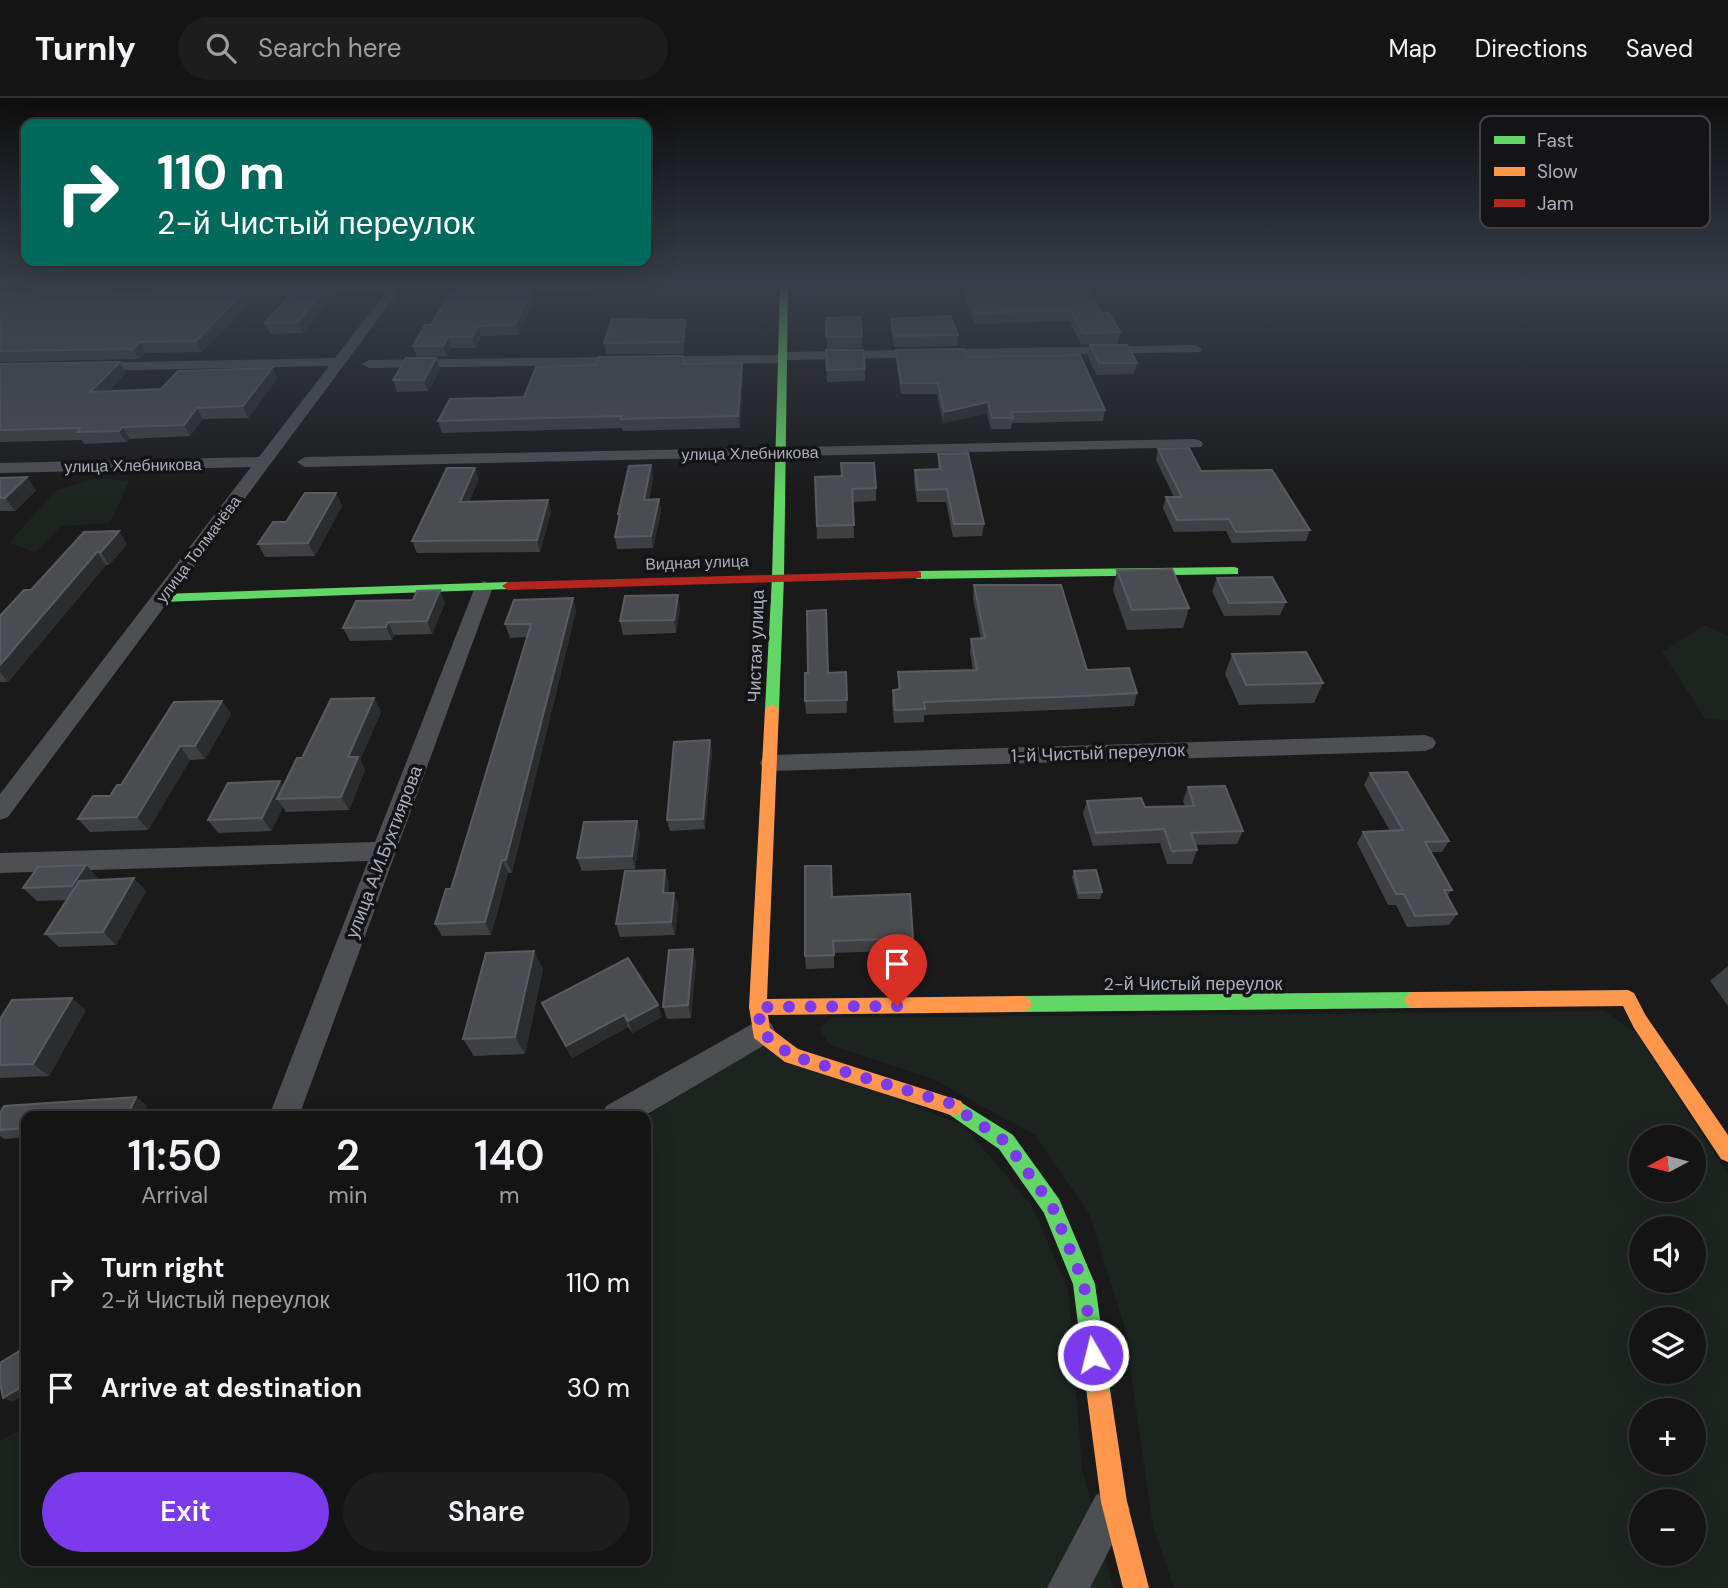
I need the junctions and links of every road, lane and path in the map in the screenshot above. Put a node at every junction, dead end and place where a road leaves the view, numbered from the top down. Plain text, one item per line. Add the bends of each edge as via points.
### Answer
1 (345, 357) edge
2 (782, 357) junction
3 (806, 357) edge
4 (341, 362) junction
5 (369, 364) dead end
6 (68, 367) edge
7 (1195, 444) dead end
8 (780, 453) junction
9 (265, 462) junction
10 (306, 462) dead end
11 (0, 468) edge
12 (1234, 571) dead end
13 (779, 577) junction
14 (484, 587) junction
15 (161, 598) junction
16 (1425, 743) dead end
17 (771, 762) junction
18 (0, 811) edge
19 (385, 851) junction
20 (0, 863) edge
21 (760, 1019) junction
22 (286, 1111) edge
23 (624, 1111) edge
24 (1728, 1152) edge
25 (1114, 1502) junction
26 (1068, 1588) edge
27 (1136, 1588) edge

1 - 4 street, улица Толмачёва
2 - 3 street
2 - 5 street
2 - 8 street, Чистая улица
4 - 6 street
4 - 9 street, улица Толмачёва
7 - 8 street, улица Хлебникова
8 - 10 street, улица Хлебникова
8 - 13 street, Чистая улица
9 - 11 street, улица Хлебникова
9 - 15 street, улица Толмачёва
12 - 13 street, Видная улица
13 - 14 street, Видная улица
13 - 17 street, Чистая улица
14 - 15 street, Видная улица
14 - 19 street, улица А.И.Бухтиярова
15 - 18 street, улица Толмачёва
16 - 17 street, 1-й Чистый переулок
17 - 21 street, Чистая улица
19 - 20 street
19 - 22 street, улица А.И.Бухтиярова
21 - 23 street
21 - 24 street, 2-й Чистый переулок via 1628,998
21 - 25 street via 792,1056 949,1103 1006,1142 1052,1206 1084,1284
25 - 26 street
25 - 27 street

